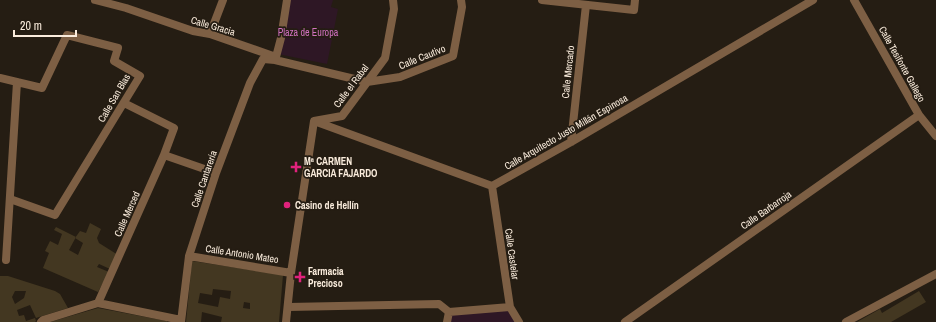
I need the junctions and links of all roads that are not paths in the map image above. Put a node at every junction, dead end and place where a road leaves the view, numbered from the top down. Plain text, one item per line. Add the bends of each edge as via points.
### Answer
1 (95, 0) edge
2 (223, 0) edge
3 (287, 0) edge
4 (393, 0) edge
5 (461, 0) edge
6 (542, 0) edge
7 (635, 0) edge
8 (814, 0) edge
9 (854, 0) edge
10 (586, 4) junction
11 (210, 34) junction
12 (275, 59) junction
13 (0, 78) edge
14 (17, 82) junction
15 (367, 82) junction
16 (124, 103) junction
17 (919, 115) junction
18 (314, 121) junction
19 (936, 136) edge
20 (571, 142) junction
21 (164, 155) junction
22 (216, 173) junction
23 (492, 186) junction
24 (10, 199) junction
25 (189, 256) junction
26 (6, 260) dead end
27 (292, 273) junction
28 (936, 274) edge
29 (98, 303) junction
30 (288, 307) junction
31 (510, 307) junction
32 (449, 312) junction
33 (181, 321) edge
34 (41, 322) edge
35 (286, 322) edge
36 (447, 322) edge
37 (519, 322) edge
38 (625, 322) edge
39 (846, 322) edge

1 - 11 street, Calle Gracia
2 - 11 street
3 - 12 street
4 - 15 street, Calle el Rabal via 394,9 385,58
5 - 15 street, Calle Cautivo via 454,56 400,77
6 - 10 street
7 - 10 street via 634,10
8 - 20 street, Calle Arquitecto Justo Millán Espinosa
9 - 17 street, Calle Tesifonte Gallego
10 - 20 street, Calle Mercado
11 - 12 street, Calle Gracia
12 - 15 street, Calle Gracia
12 - 22 street, Calle Cantarería via 263,59 250,83
13 - 14 street, Calle San Blas
14 - 16 street, Calle San Blas via 42,88 67,35 118,48 114,61 140,76
14 - 24 street
15 - 18 street, Calle el Rabal via 342,116
16 - 21 street, Calle Merced via 174,128
16 - 24 street, Calle San Blas via 55,215
17 - 19 street, Calle Tesifonte Gallego
17 - 38 street, Calle Barbarroja
18 - 23 street
18 - 27 street
20 - 23 street, Calle Arquitecto Justo Millán Espinosa
21 - 22 street
21 - 29 street, Calle Merced
22 - 25 street, Calle Cantarería
23 - 31 street, Calle Castelar
24 - 26 street
25 - 27 street, Calle Antonio Mateo
25 - 33 street, Calle Cantarería
27 - 30 street
28 - 39 street
29 - 33 street
29 - 34 street
30 - 32 street via 439,304
30 - 35 street
31 - 32 street
31 - 37 street, Calle Castelar
32 - 36 street

